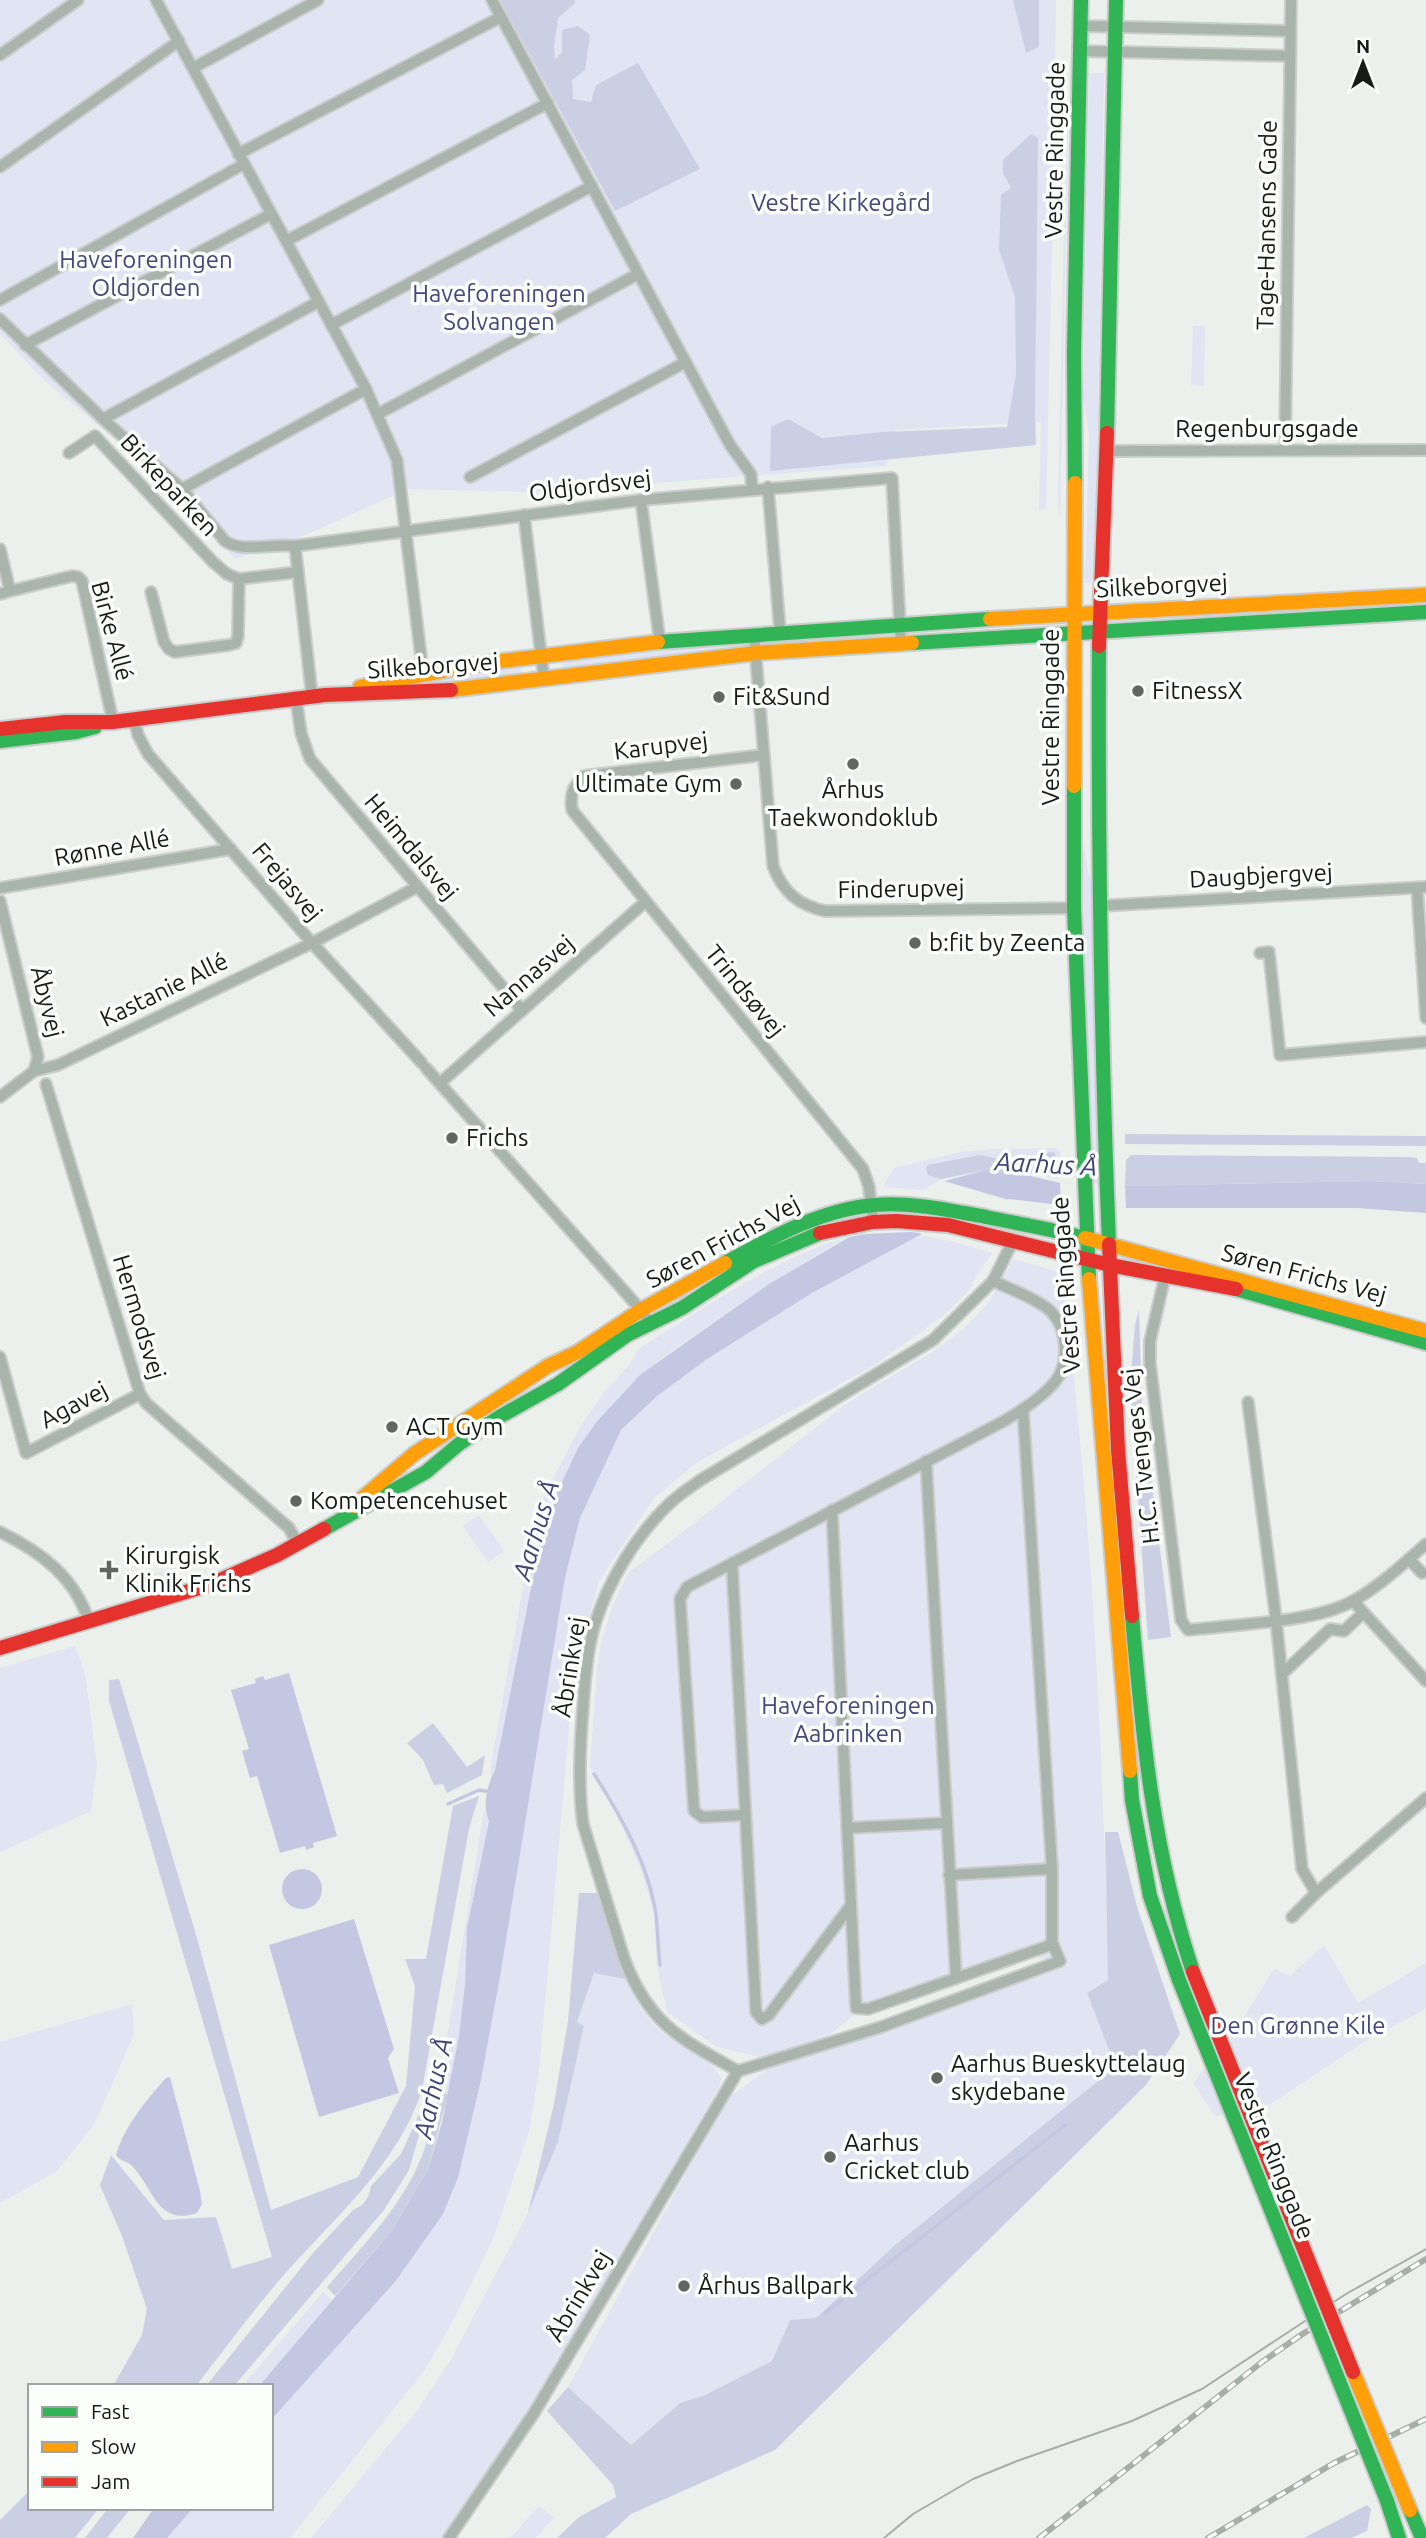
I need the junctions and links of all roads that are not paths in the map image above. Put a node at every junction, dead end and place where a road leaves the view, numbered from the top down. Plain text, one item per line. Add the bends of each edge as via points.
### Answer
1 (78, 0) edge
2 (156, 0) edge
3 (318, 0) edge
4 (492, 0) edge
5 (1081, 0) edge
6 (1116, 0) edge
7 (1290, 0) edge
8 (501, 17) junction
9 (1080, 26) junction
10 (1115, 27) junction
11 (1290, 31) junction
12 (179, 41) junction
13 (1080, 51) junction
14 (1115, 52) junction
15 (0, 55) edge
16 (1290, 56) junction
17 (193, 68) junction
18 (548, 103) junction
19 (241, 159) junction
20 (0, 167) edge
21 (592, 186) junction
22 (271, 214) junction
23 (286, 241) junction
24 (638, 274) junction
25 (0, 300) edge
26 (318, 302) junction
27 (0, 319) edge
28 (331, 326) junction
29 (25, 345) junction
30 (686, 362) junction
31 (366, 389) junction
32 (378, 414) junction
33 (103, 419) junction
34 (1285, 450) junction
35 (1426, 450) edge
36 (1107, 451) junction
37 (69, 453) dead end
38 (470, 477) dead end
39 (768, 487) junction
40 (182, 489) junction
41 (752, 489) junction
42 (641, 500) junction
43 (524, 515) junction
44 (405, 530) junction
45 (295, 546) junction
46 (0, 549) edge
47 (298, 572) junction
48 (239, 579) junction
49 (5, 592) edge
50 (151, 593) dead end
51 (1426, 594) edge
52 (1100, 611) junction
53 (1073, 612) junction
54 (1426, 612) edge
55 (900, 624) junction
56 (780, 631) junction
57 (1099, 632) junction
58 (754, 634) junction
59 (1073, 634) junction
60 (660, 642) junction
61 (901, 644) junction
62 (756, 653) junction
63 (541, 657) junction
64 (423, 673) junction
65 (544, 679) junction
66 (318, 695) junction
67 (296, 698) junction
68 (134, 719) junction
69 (113, 722) junction
70 (0, 729) edge
71 (0, 741) edge
72 (764, 755) junction
73 (571, 793) joint
74 (231, 849) junction
75 (417, 887) junction
76 (1422, 887) edge
77 (0, 888) edge
78 (0, 901) edge
79 (645, 902) junction
80 (1099, 906) junction
81 (1074, 908) junction
82 (312, 943) junction
83 (1260, 953) dead end
84 (522, 1010) junction
85 (1426, 1017) edge
86 (1426, 1042) edge
87 (34, 1071) junction
88 (440, 1083) junction
89 (46, 1084) dead end
90 (0, 1097) edge
91 (872, 1205) junction
92 (873, 1222) junction
93 (1086, 1238) junction
94 (1013, 1241) junction
95 (1109, 1246) junction
96 (1087, 1259) junction
97 (1110, 1265) junction
98 (1165, 1276) junction
99 (993, 1281) junction
100 (641, 1310) junction
101 (650, 1323) junction
102 (1426, 1331) edge
103 (1426, 1343) edge
104 (0, 1357) edge
105 (140, 1394) junction
106 (1248, 1402) dead end
107 (1023, 1409) junction
108 (926, 1461) junction
109 (832, 1510) junction
110 (342, 1517) junction
111 (0, 1532) edge
112 (298, 1544) junction
113 (1426, 1544) edge
114 (1409, 1559) junction
115 (732, 1563) junction
116 (1422, 1573) dead end
117 (1353, 1601) junction
118 (1363, 1613) junction
119 (1276, 1619) junction
120 (89, 1622) junction
121 (0, 1648) edge
122 (1282, 1674) junction
123 (1426, 1681) edge
124 (1426, 1798) edge
125 (745, 1815) junction
126 (946, 1822) junction
127 (847, 1828) junction
128 (1052, 1869) junction
129 (949, 1875) junction
130 (1316, 1893) junction
131 (851, 1905) junction
132 (1292, 1917) dead end
133 (1052, 1942) junction
134 (956, 1977) junction
135 (738, 2071) junction
136 (449, 2538) edge
137 (1399, 2538) edge
138 (1422, 2538) edge

1 - 15 street
2 - 12 street, Silkeborgvej
3 - 17 street
4 - 8 street
5 - 9 street, Vestre Ringgade
6 - 10 street, Vestre Ringgade
7 - 11 street, Tage-Hansens Gade
8 - 18 street
8 - 19 street
9 - 10 street
9 - 13 street, Vestre Ringgade
10 - 11 street
10 - 14 street, Vestre Ringgade
11 - 16 street, Tage-Hansens Gade
12 - 17 street, Silkeborgvej
12 - 20 street
13 - 14 street
13 - 53 street, Vestre Ringgade
14 - 16 street
14 - 36 street, Vestre Ringgade
16 - 34 street, Tage-Hansens Gade
17 - 19 street, Silkeborgvej
18 - 21 street
18 - 23 street
19 - 22 street, Silkeborgvej
19 - 25 street
21 - 24 street
21 - 28 street
22 - 23 street, Silkeborgvej
22 - 29 street
23 - 26 street, Silkeborgvej
24 - 30 street
24 - 32 street
26 - 28 street, Silkeborgvej
26 - 33 street
27 - 29 street
28 - 31 street, Silkeborgvej
29 - 33 street
30 - 38 street
30 - 41 street via 730,445 751,474
31 - 32 street, Silkeborgvej
31 - 40 street
32 - 44 street, Silkeborgvej via 397,460
33 - 40 street
34 - 35 street, Regenburgsgade
34 - 36 street, Regenburgsgade
36 - 52 street, Vestre Ringgade
37 - 48 street, Birkeparken via 94,436 213,562
39 - 41 street, Oldjordsvej
39 - 55 street, Oldjordsvej via 892,478
39 - 56 street
40 - 45 street, Oldjordsvej via 232,547
41 - 42 street, Oldjordsvej
42 - 43 street, Oldjordsvej
42 - 60 street
43 - 44 street, Oldjordsvej
43 - 63 street
44 - 45 street, Oldjordsvej
44 - 64 street, Silkeborgvej
45 - 47 street
46 - 49 street
47 - 48 street
47 - 66 street
48 - 50 street via 238,636 229,645 172,651 164,642
49 - 69 street, Birke Allé via 72,576 82,581
51 - 52 street, Silkeborgvej
52 - 53 street, Silkeborgvej
52 - 57 street, Vestre Ringgade
53 - 55 street, Silkeborgvej
53 - 59 street, Vestre Ringgade
54 - 57 street, Silkeborgvej
55 - 56 street, Silkeborgvej
55 - 61 street
56 - 58 street, Silkeborgvej
57 - 59 street, Silkeborgvej
57 - 80 street, Vestre Ringgade
58 - 60 street, Silkeborgvej
58 - 62 street, Finderupvej
59 - 61 street, Silkeborgvej
59 - 81 street, Vestre Ringgade
60 - 63 street, Silkeborgvej
61 - 62 street, Silkeborgvej
62 - 65 street, Silkeborgvej
62 - 72 street, Finderupvej
63 - 64 street, Silkeborgvej
63 - 65 street
64 - 66 street, Silkeborgvej
65 - 66 street, Silkeborgvej via 436,692
66 - 67 street, Silkeborgvej
67 - 68 street, Silkeborgvej
67 - 75 street, Heimdalsvej via 310,759
68 - 69 street, Silkeborgvej
68 - 74 street, Frejasvej via 148,754
69 - 70 street, Silkeborgvej
69 - 71 street, Silkeborgvej via 76,732
72 - 73 street, Karupvej via 584,776
72 - 81 street, Finderupvej via 773,866 787,892 811,908
73 - 79 street, Trindsøvej via 572,810 580,822
74 - 77 street, Rønne Allé
74 - 82 street, Frejasvej
75 - 82 street, Kastanie Allé
75 - 84 street, Heimdalsvej
76 - 80 street, Daugbjergvej
76 - 85 street
78 - 87 street, Åbyvej via 37,1046
79 - 84 street, Nannasvej
79 - 91 street, Trindsøvej via 857,1161
80 - 95 street, Vestre Ringgade
81 - 93 street, Vestre Ringgade
82 - 87 street, Kastanie Allé via 58,1065
82 - 88 street, Frejasvej
83 - 86 street via 1269,952 1280,1055
84 - 88 street, Nannasvej
87 - 90 street, Åbyvej
88 - 100 street, Frejasvej
89 - 105 street, Hermodsvej
91 - 92 street, Trindsøvej
91 - 93 street, Søren Frichs Vej via 905,1203
91 - 100 street, Søren Frichs Vej via 780,1232
92 - 94 street, Søren Frichs Vej via 921,1221
92 - 101 street, Søren Frichs Vej via 827,1230 785,1246
93 - 95 street, Søren Frichs Vej
93 - 96 street, Vestre Ringgade
94 - 96 street, Søren Frichs Vej
94 - 99 street, Åbrinkvej
95 - 97 street, Vestre Ringgade
95 - 102 street, Søren Frichs Vej
96 - 97 street, Søren Frichs Vej
96 - 137 street, Vestre Ringgade, bridge via 1132,1800 1150,1896
97 - 98 street, Søren Frichs Vej
97 - 138 street, Vestre Ringgade, bridge via 1118,1450 1148,1788 1167,1892 1193,1972
98 - 103 street, Søren Frichs Vej via 1229,1287
98 - 119 street, H.C. Tvenges Vej via 1150,1341 1150,1363 1181,1620 1188,1630
99 - 107 street via 1048,1309 1063,1331 1066,1348 1055,1382
99 - 135 street, Åbrinkvej via 933,1340 668,1504 613,1578 594,1628 579,1748 580,1802 624,1958 631,1978 657,2018
100 - 101 street, Frejasvej
100 - 110 street, Søren Frichs Vej via 414,1454
101 - 110 street, Søren Frichs Vej via 499,1417 426,1472
104 - 105 street, Agavej via 26,1453
105 - 112 street, Hermodsvej via 289,1528
106 - 119 street
107 - 108 street
107 - 128 street
108 - 109 street
108 - 126 street
109 - 115 street
109 - 127 street
110 - 112 street, Søren Frichs Vej
111 - 120 street via 53,1564 74,1588
112 - 120 street, Søren Frichs Vej via 209,1585
113 - 114 street
114 - 116 street
114 - 117 street
115 - 125 street
115 - 125 street via 687,1587 680,1599 694,1811 702,1818
117 - 118 street
117 - 119 street via 1322,1614
118 - 122 street via 1344,1631 1330,1629
118 - 123 street
119 - 122 street
120 - 121 street, Søren Frichs Vej
122 - 130 street via 1302,1869
124 - 130 street
125 - 131 street via 758,2016 769,2015
126 - 127 street
126 - 129 street
127 - 131 street
128 - 129 street
128 - 133 street
129 - 134 street
130 - 132 street
131 - 134 street via 856,2008 868,2009
133 - 134 street
133 - 135 street via 1060,1961 881,2027
135 - 136 street, Åbrinkvej via 534,2413

